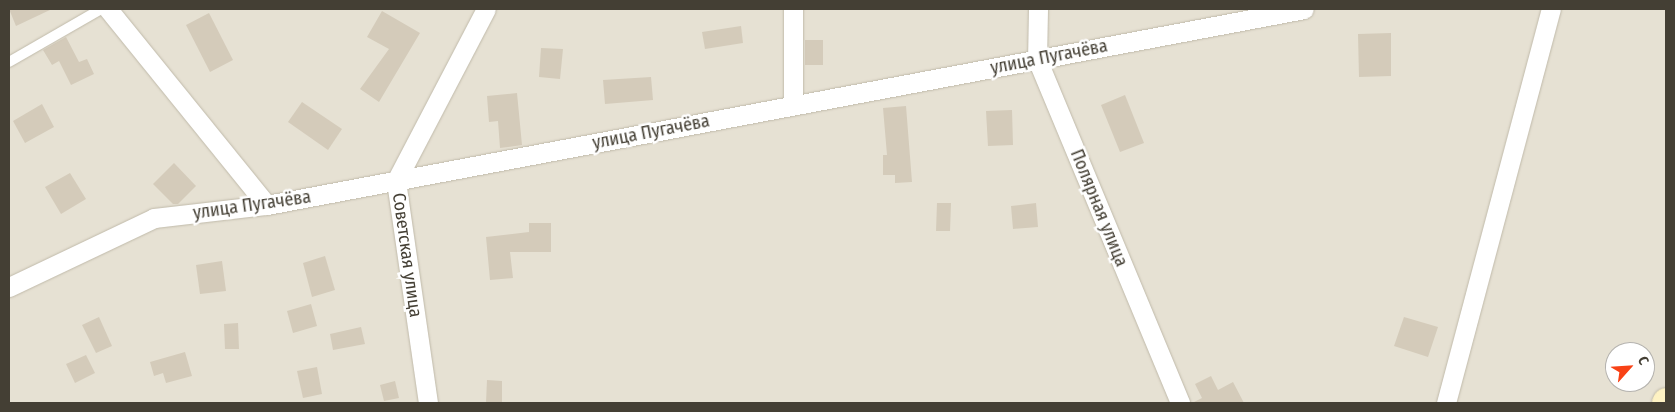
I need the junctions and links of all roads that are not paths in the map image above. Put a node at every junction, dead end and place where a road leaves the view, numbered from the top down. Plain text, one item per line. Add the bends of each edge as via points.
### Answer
1 (101, 9) edge
2 (108, 9) edge
3 (486, 9) edge
4 (793, 9) edge
5 (1038, 9) edge
6 (1304, 9) edge
7 (1551, 9) edge
8 (1038, 59) junction
9 (9, 62) edge
10 (793, 105) junction
11 (396, 182) junction
12 (266, 205) junction
13 (9, 287) edge
14 (428, 403) edge
15 (1180, 403) edge
16 (1446, 403) edge

1 - 9 lane
2 - 12 street
3 - 11 street, Советская улица
4 - 10 street
5 - 8 street, Полярная улица
6 - 8 street, улица Пугачёва
7 - 16 street
8 - 10 street, улица Пугачёва
8 - 15 street, Полярная улица
10 - 11 street, улица Пугачёва
11 - 12 street, улица Пугачёва
11 - 14 street, Советская улица
12 - 13 street, улица Пугачёва via 154,218

